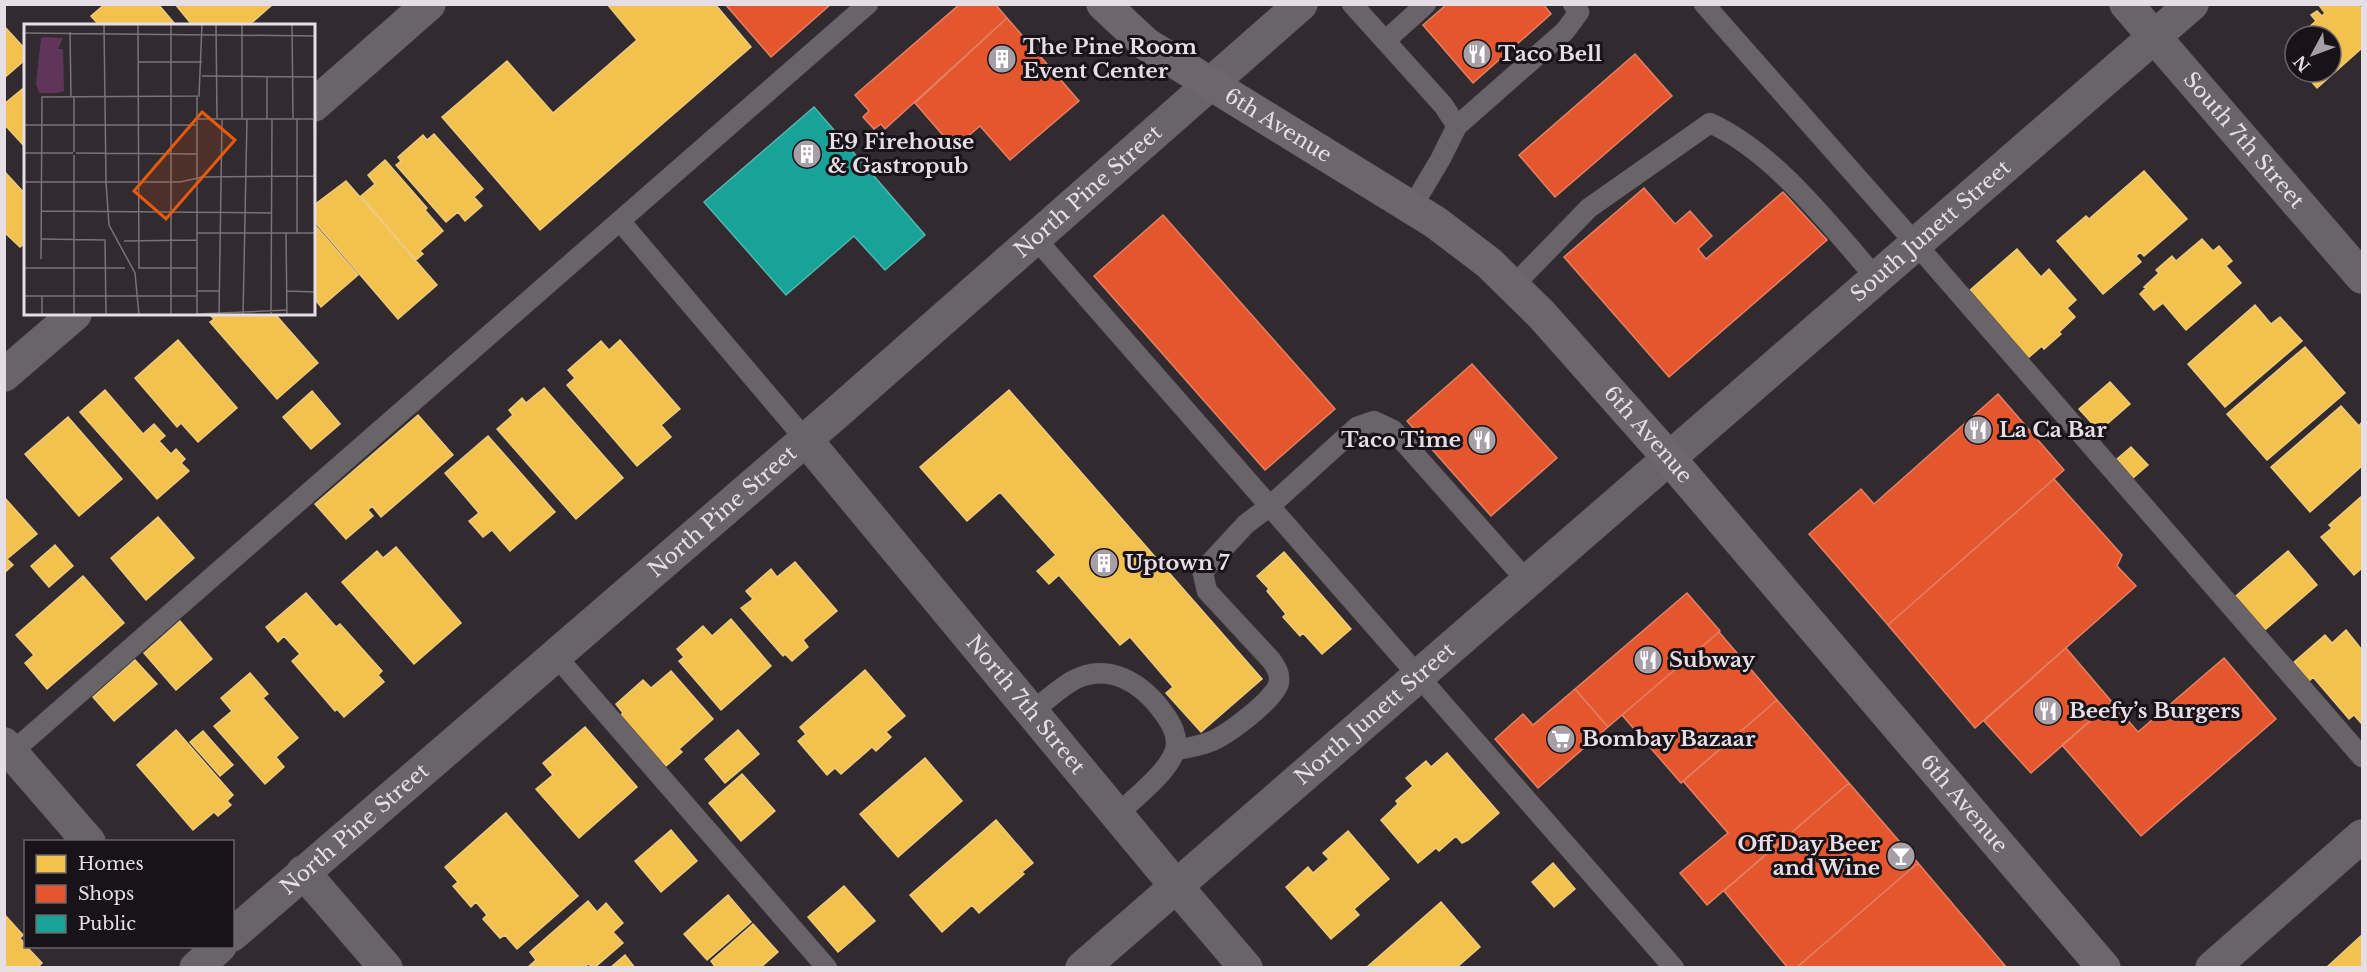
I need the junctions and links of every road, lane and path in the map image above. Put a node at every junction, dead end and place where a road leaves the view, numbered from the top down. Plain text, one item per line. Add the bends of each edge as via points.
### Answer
1 (429, 4) edge
2 (868, 4) edge
3 (1103, 4) edge
4 (1301, 4) edge
5 (1352, 4) edge
6 (1426, 4) edge
7 (1573, 4) edge
8 (1704, 4) edge
9 (2126, 4) edge
10 (2192, 4) edge
11 (2154, 37) junction
12 (1385, 41) junction
13 (1209, 84) junction
14 (315, 104) edge
15 (1457, 126) junction
16 (1412, 207) junction
17 (620, 221) junction
18 (1035, 238) junction
19 (1916, 244) junction
20 (2362, 277) edge
21 (1876, 278) junction
22 (1513, 286) junction
23 (74, 315) edge
24 (4, 375) edge
25 (806, 440) junction
26 (1669, 458) junction
27 (1270, 506) junction
28 (1527, 581) junction
29 (556, 656) junction
30 (1419, 675) junction
31 (1032, 712) junction
32 (8, 748) edge
33 (1175, 750) junction
34 (2362, 757) edge
35 (1117, 815) junction
36 (2362, 836) edge
37 (87, 840) edge
38 (303, 872) junction
39 (1176, 886) junction
40 (234, 933) edge
41 (386, 968) edge
42 (827, 968) edge
43 (1082, 968) edge
44 (1246, 968) edge
45 (1674, 968) edge
46 (2104, 968) edge
47 (2212, 968) edge

1 - 14 street
2 - 17 lane
3 - 13 main road, 6th Avenue via 1146,44
4 - 13 street, North Pine Street
5 - 12 lane
6 - 12 lane
7 - 15 lane via 1579,12 1565,31
8 - 19 lane
9 - 11 street, South 7th Street
10 - 11 street, South Junett Street
11 - 19 street, South Junett Street
11 - 20 street, South 7th Street
12 - 15 lane
13 - 16 main road, 6th Avenue
13 - 18 street, North Pine Street
15 - 16 lane
16 - 22 main road, 6th Avenue via 1489,262
17 - 25 lane
17 - 32 lane
18 - 25 street, North Pine Street
18 - 27 lane
19 - 21 street, South Junett Street
19 - 34 lane
21 - 22 lane via 1772,164 1710,123 1589,208
21 - 26 street, South Junett Street
22 - 26 main road, 6th Avenue
23 - 24 street
25 - 29 street, North Pine Street
25 - 31 street, North 7th Street
26 - 28 street, North Junett Street
26 - 46 main road, 6th Avenue
27 - 28 lane via 1357,427 1374,421 1393,430
27 - 30 lane
27 - 33 lane via 1246,524 1208,565 1203,583 1213,599 1271,660 1278,670 1277,687 1221,736
28 - 30 street, North Junett Street
29 - 38 street, North Pine Street
29 - 42 lane
30 - 39 street, North Junett Street
30 - 45 lane
31 - 33 lane via 1079,678 1101,674 1125,677 1148,694 1172,724
31 - 35 street, North 7th Street
32 - 37 street
33 - 35 lane via 1154,779
35 - 39 street, North 7th Street
36 - 47 street
38 - 40 street, North Pine Street
38 - 41 street
39 - 43 street, North Junett Street
39 - 44 street, North 7th Street

